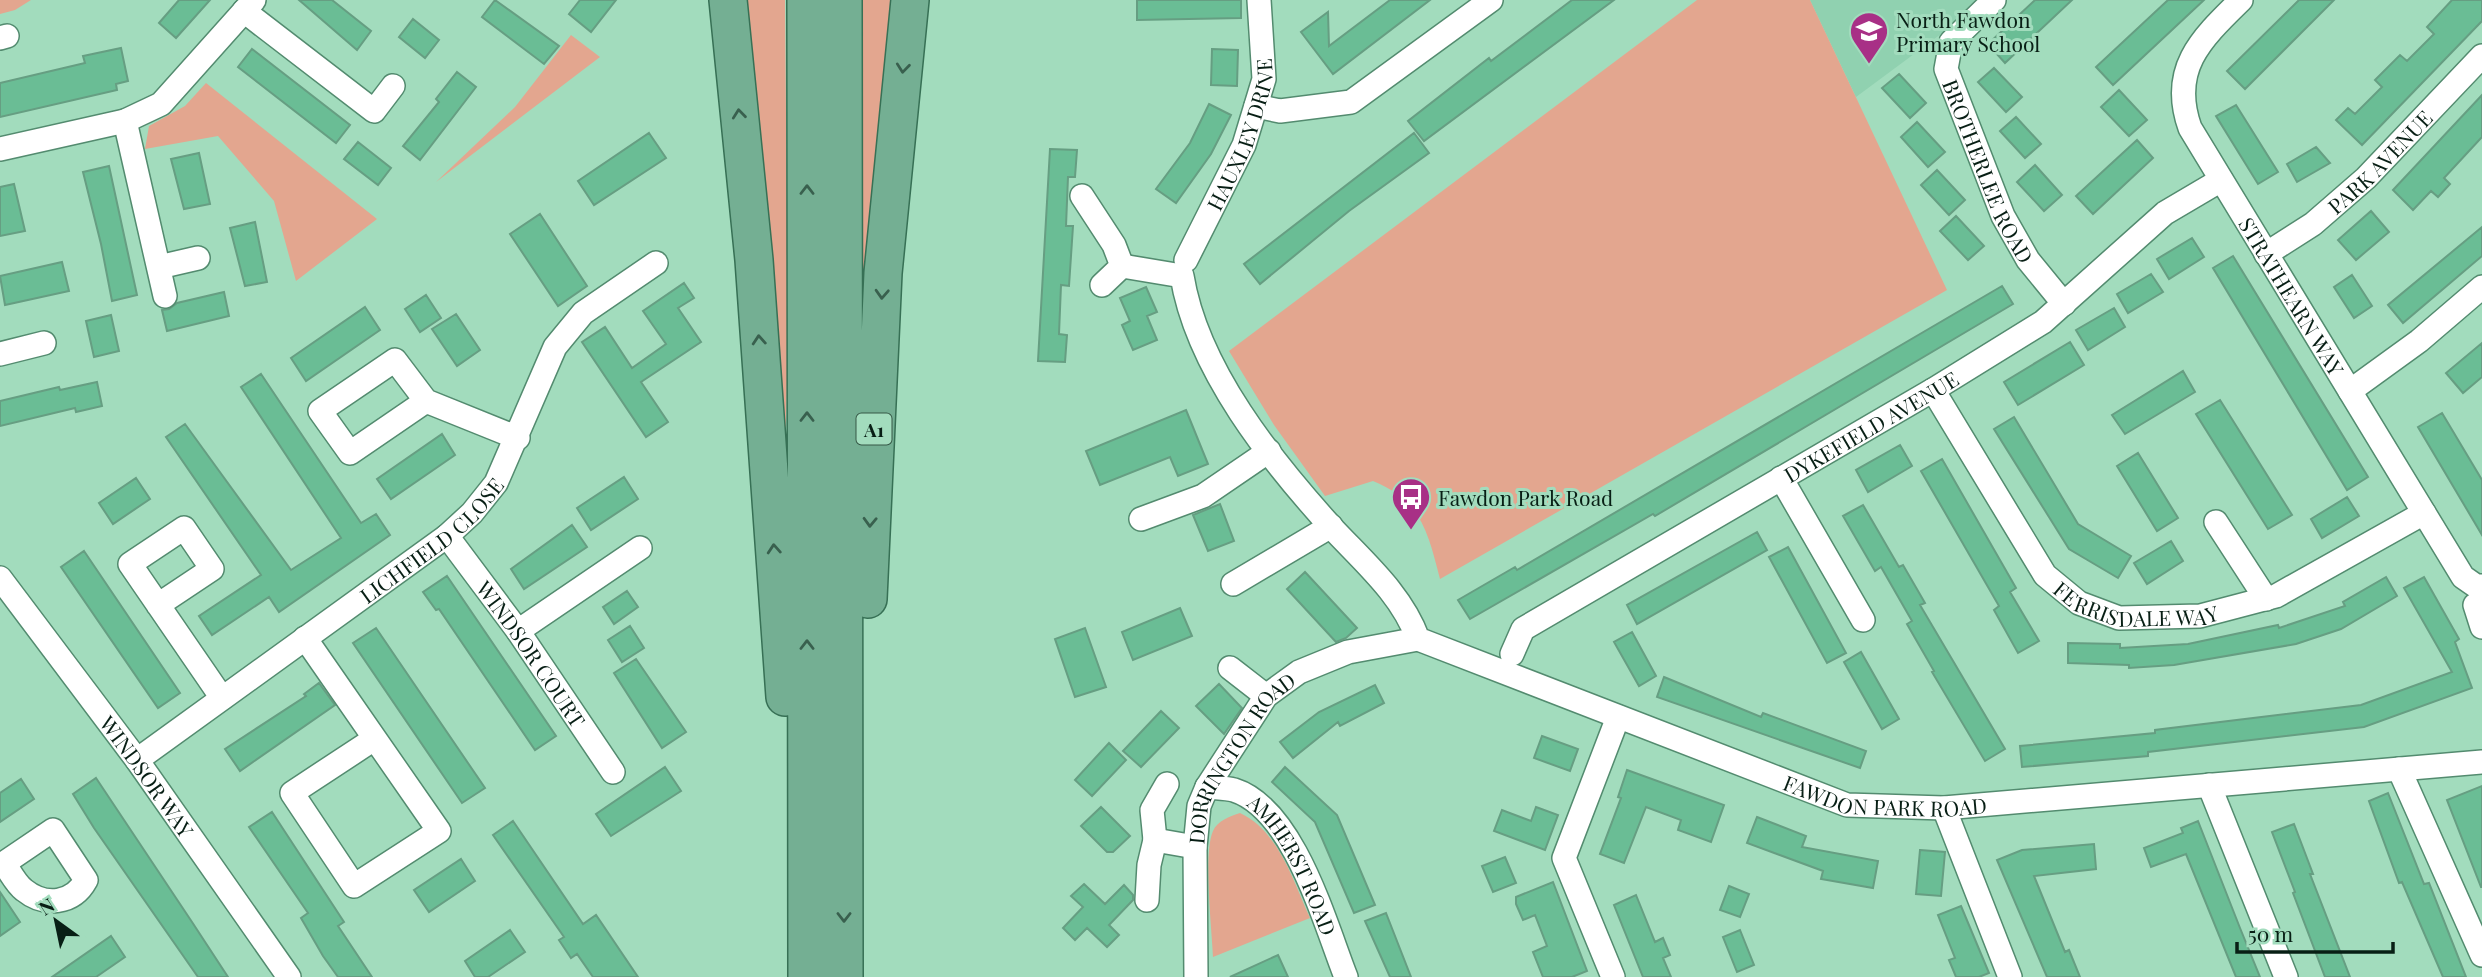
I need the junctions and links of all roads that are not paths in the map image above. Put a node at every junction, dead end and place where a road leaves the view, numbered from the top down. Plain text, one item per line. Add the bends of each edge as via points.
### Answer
1 (728, 0) edge
2 (806, 0) edge
3 (843, 0) edge
4 (910, 0) edge
5 (1259, 0) edge
6 (1491, 0) edge
7 (1994, 0) edge
8 (2241, 0) edge
9 (249, 6) edge
10 (2482, 56) edge
11 (393, 86) dead end
12 (1256, 106) junction
13 (125, 121) junction
14 (0, 149) edge
15 (2221, 180) junction
16 (1083, 196) dead end
17 (2266, 254) junction
18 (198, 258) dead end
19 (656, 263) dead end
20 (1122, 266) junction
21 (159, 267) junction
22 (1184, 268) junction
23 (1102, 285) dead end
24 (2482, 287) edge
25 (165, 296) dead end
26 (2064, 304) junction
27 (44, 343) dead end
28 (0, 354) edge
29 (1933, 390) junction
30 (2350, 391) junction
31 (426, 401) junction
32 (518, 439) junction
33 (1269, 452) junction
34 (1781, 478) junction
35 (2424, 513) junction
36 (1140, 519) dead end
37 (2216, 522) dead end
38 (1331, 526) junction
39 (447, 537) junction
40 (640, 548) dead end
41 (0, 578) edge
42 (1233, 584) dead end
43 (2477, 592) edge
44 (2266, 599) junction
45 (158, 605) dead end
46 (1863, 620) dead end
47 (2482, 627) edge
48 (518, 631) junction
49 (306, 638) junction
50 (1418, 639) junction
51 (1512, 654) dead end
52 (1230, 668) dead end
53 (1266, 696) junction
54 (222, 698) junction
55 (1618, 717) junction
56 (374, 738) junction
57 (137, 760) junction
58 (2482, 762) edge
59 (2399, 769) junction
60 (613, 772) dead end
61 (1167, 784) dead end
62 (2209, 785) junction
63 (1207, 787) junction
64 (1944, 807) junction
65 (1155, 840) junction
66 (1195, 847) junction
67 (844, 857) junction
68 (807, 860) junction
69 (1147, 900) dead end
70 (2482, 955) edge
71 (289, 977) edge
72 (807, 977) edge
73 (844, 977) edge
74 (1196, 977) edge
75 (1346, 977) edge
76 (1613, 977) edge
77 (2010, 977) edge
78 (2286, 977) edge

68 -> 1 highway via 786,712 754,260
68 -> 2 highway
3 - 67 highway, A1
4 -> 67 highway, A1 via 883,273 864,727
5 - 12 street, HAUXLEY DRIVE via 1264,79
6 - 12 street via 1351,102 1280,111
7 - 26 street, BROTHERLEE ROAD via 1951,41 1946,69 2003,216 2028,260
8 - 15 street, STRATHEARN WAY via 2196,47 2182,92 2190,128
9 - 11 street via 374,111
9 - 13 street via 161,104
10 - 17 street, PARK AVENUE via 2366,178 2313,224
12 - 22 street, HAUXLEY DRIVE via 1244,145
13 - 14 street
13 - 21 street
15 - 17 street, STRATHEARN WAY
15 - 26 street, DYKEFIELD AVENUE via 2165,213
16 - 20 street
17 - 30 street, STRATHEARN WAY
18 - 21 street
19 - 32 street, LICHFIELD CLOSE via 583,313 555,346
20 - 22 street
20 - 23 street
21 - 25 street
22 - 33 street via 1194,327
24 - 30 street
26 - 29 street, DYKEFIELD AVENUE via 2043,322
27 - 28 street
29 - 34 street, DYKEFIELD AVENUE
29 - 44 street, FERRISDALE WAY via 2033,559 2080,603 2119,618 2142,620 2200,616
30 - 35 street, STRATHEARN WAY
31 - 31 street via 350,453 320,411 395,360
31 - 32 street
32 - 39 street, LICHFIELD CLOSE via 496,482
33 - 36 street via 1203,496
33 - 38 street
34 - 46 street
34 - 51 street, DYKEFIELD AVENUE via 1522,629
35 - 43 street, STRATHEARN WAY via 2463,578
35 - 44 street, FERRISDALE WAY via 2315,577
37 - 44 street
38 - 42 street
38 - 50 street via 1398,598
39 - 48 street, WINDSOR COURT
39 - 49 street, LICHFIELD CLOSE
40 - 48 street
41 - 57 street, WINDSOR WAY
43 - 47 street, STRATHEARN WAY
45 - 54 street
48 - 60 street, WINDSOR COURT
49 - 54 street, LICHFIELD CLOSE
49 - 56 street
50 - 53 street, DORRINGTON ROAD via 1348,652 1299,672
50 - 55 street, FAWDON PARK ROAD
52 - 53 street
53 - 63 street, DORRINGTON ROAD
54 - 57 street, LICHFIELD CLOSE
55 - 64 street, FAWDON PARK ROAD via 1847,806
55 - 76 street via 1564,858
56 - 56 street via 292,793 354,886 439,831
57 - 71 street, WINDSOR WAY
58 - 59 street, FAWDON PARK ROAD
59 - 62 street, FAWDON PARK ROAD
59 - 70 street
61 - 65 street via 1152,810
62 - 64 street, FAWDON PARK ROAD
62 - 78 street
63 - 66 street, DORRINGTON ROAD via 1199,806
63 - 75 street, AMHERST ROAD via 1234,790 1259,804 1274,820 1301,865
64 - 77 street
65 - 66 street
65 - 69 street
66 - 74 street, DORRINGTON ROAD
67 -> 73 highway, A1
68 - 72 highway

